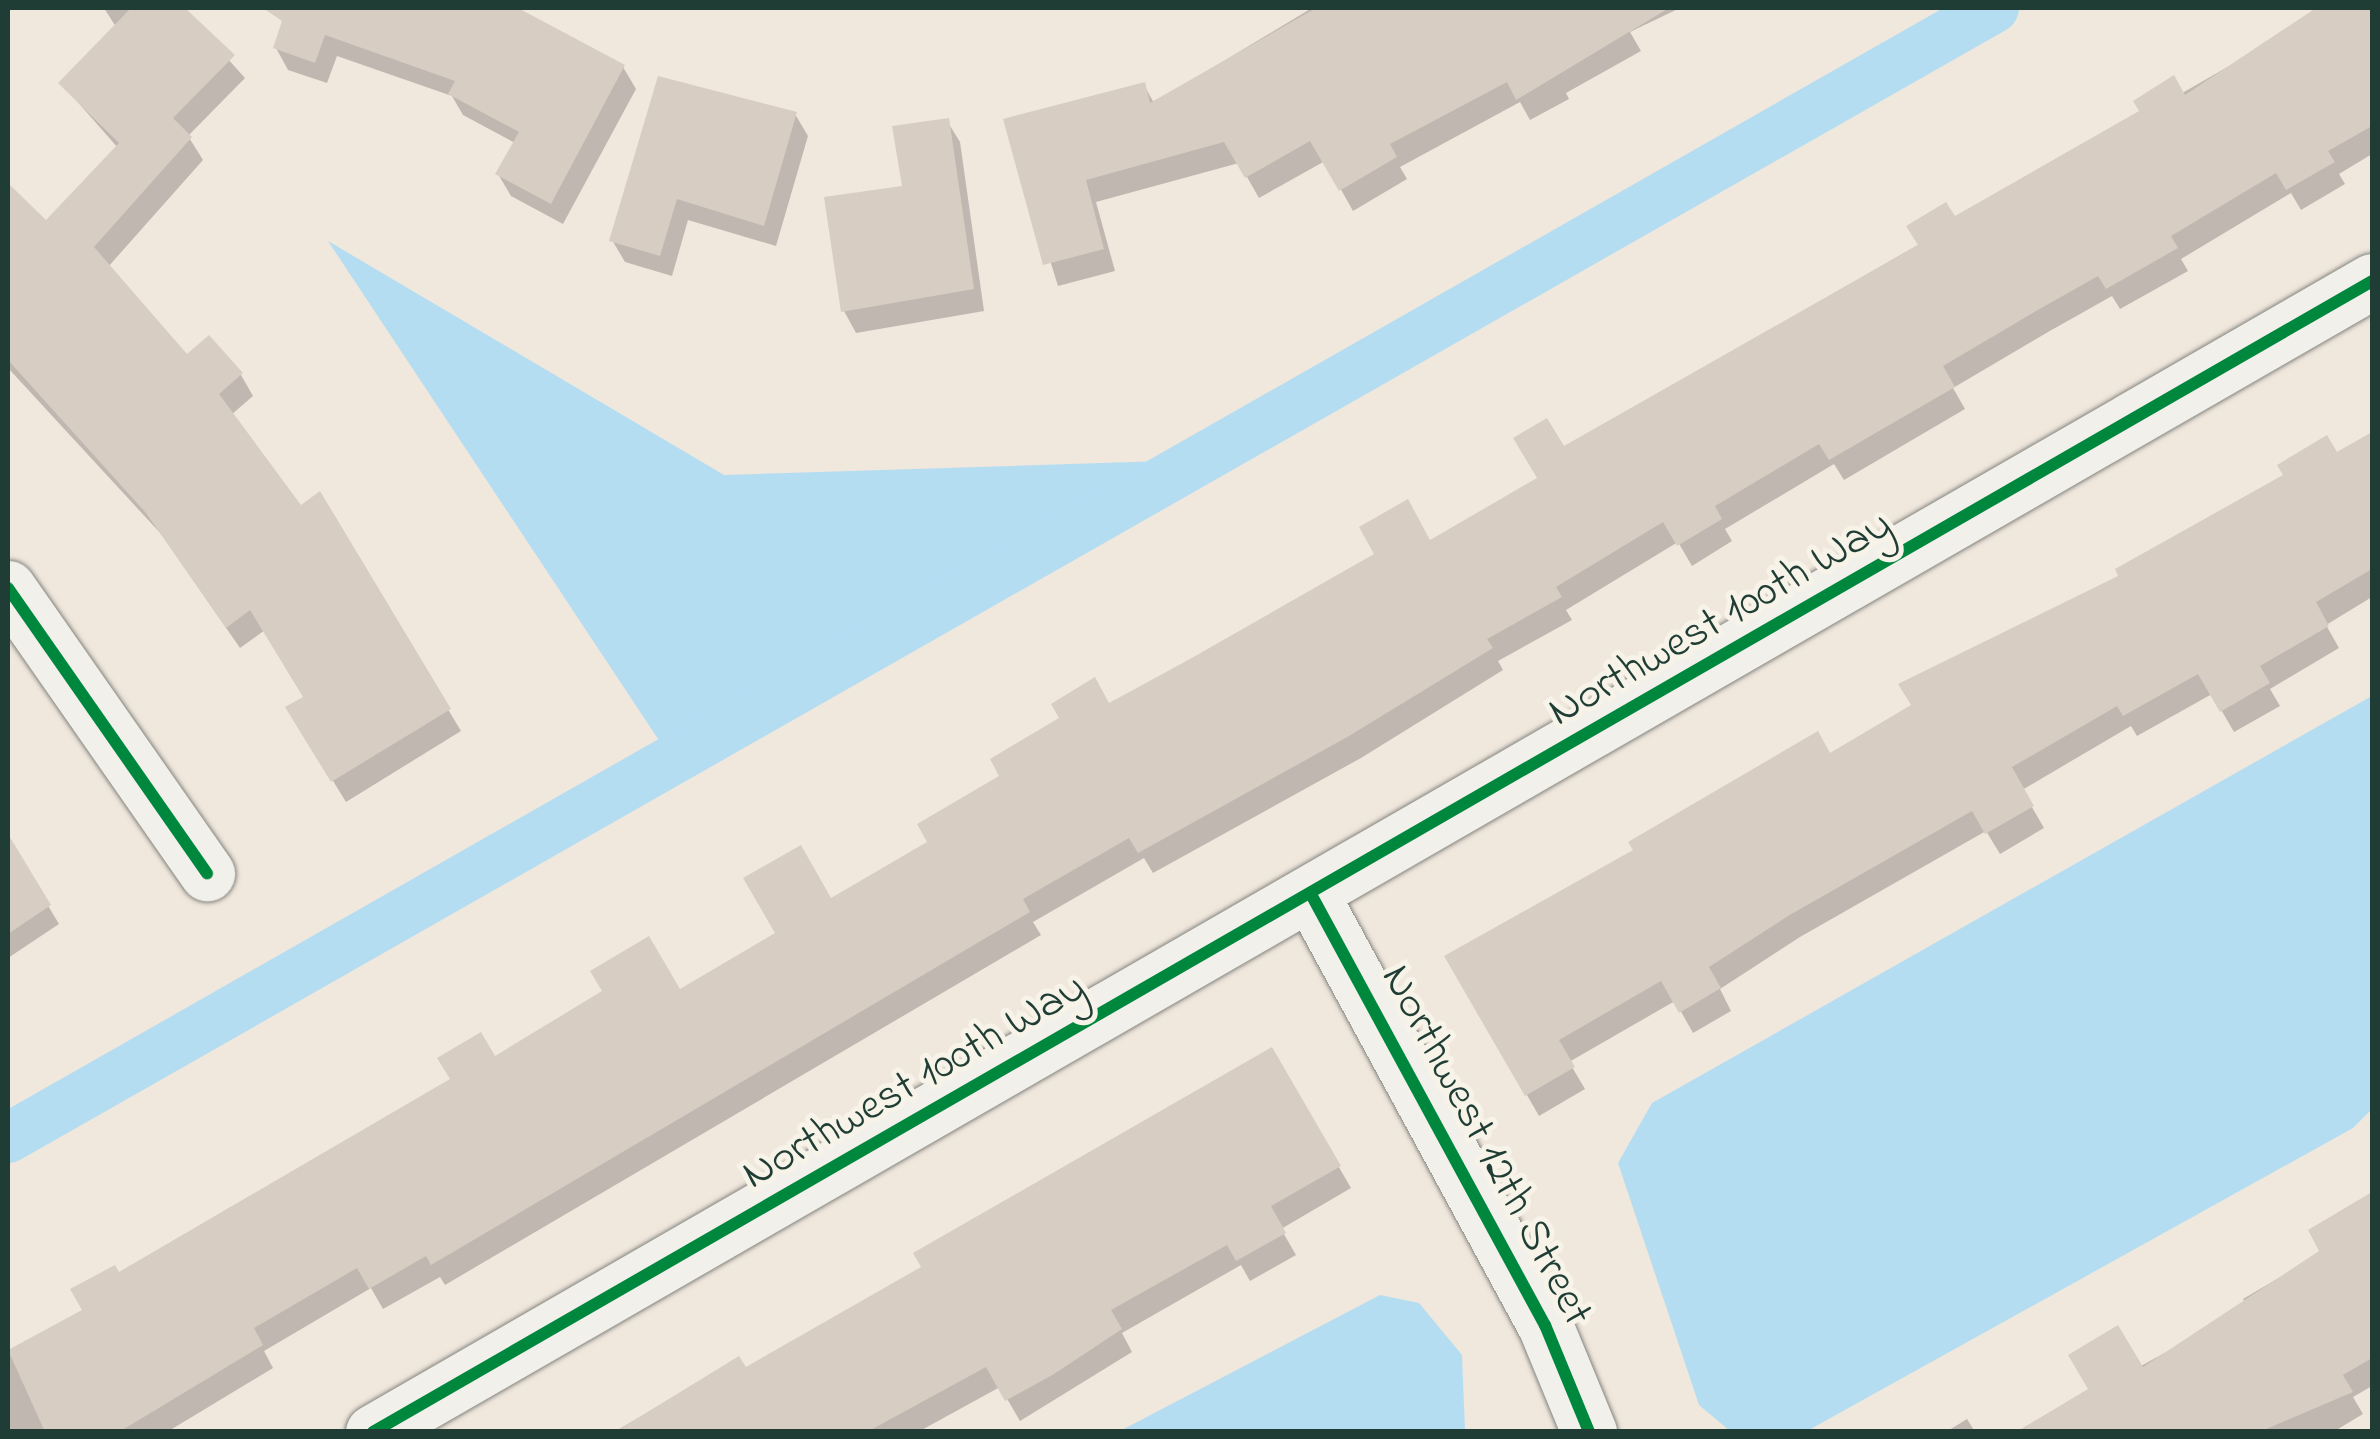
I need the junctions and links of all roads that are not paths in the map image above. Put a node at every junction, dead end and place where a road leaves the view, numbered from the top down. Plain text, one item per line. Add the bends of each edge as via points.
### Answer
1 (2372, 281) edge
2 (8, 588) edge
3 (207, 873) dead end
4 (1313, 898) junction
5 (373, 1432) edge
6 (1589, 1432) edge

1 - 4 street, Northwest 100th Way
2 - 3 street
4 - 5 street, Northwest 100th Way
4 - 6 street, Northwest 12th Street via 1545,1326

